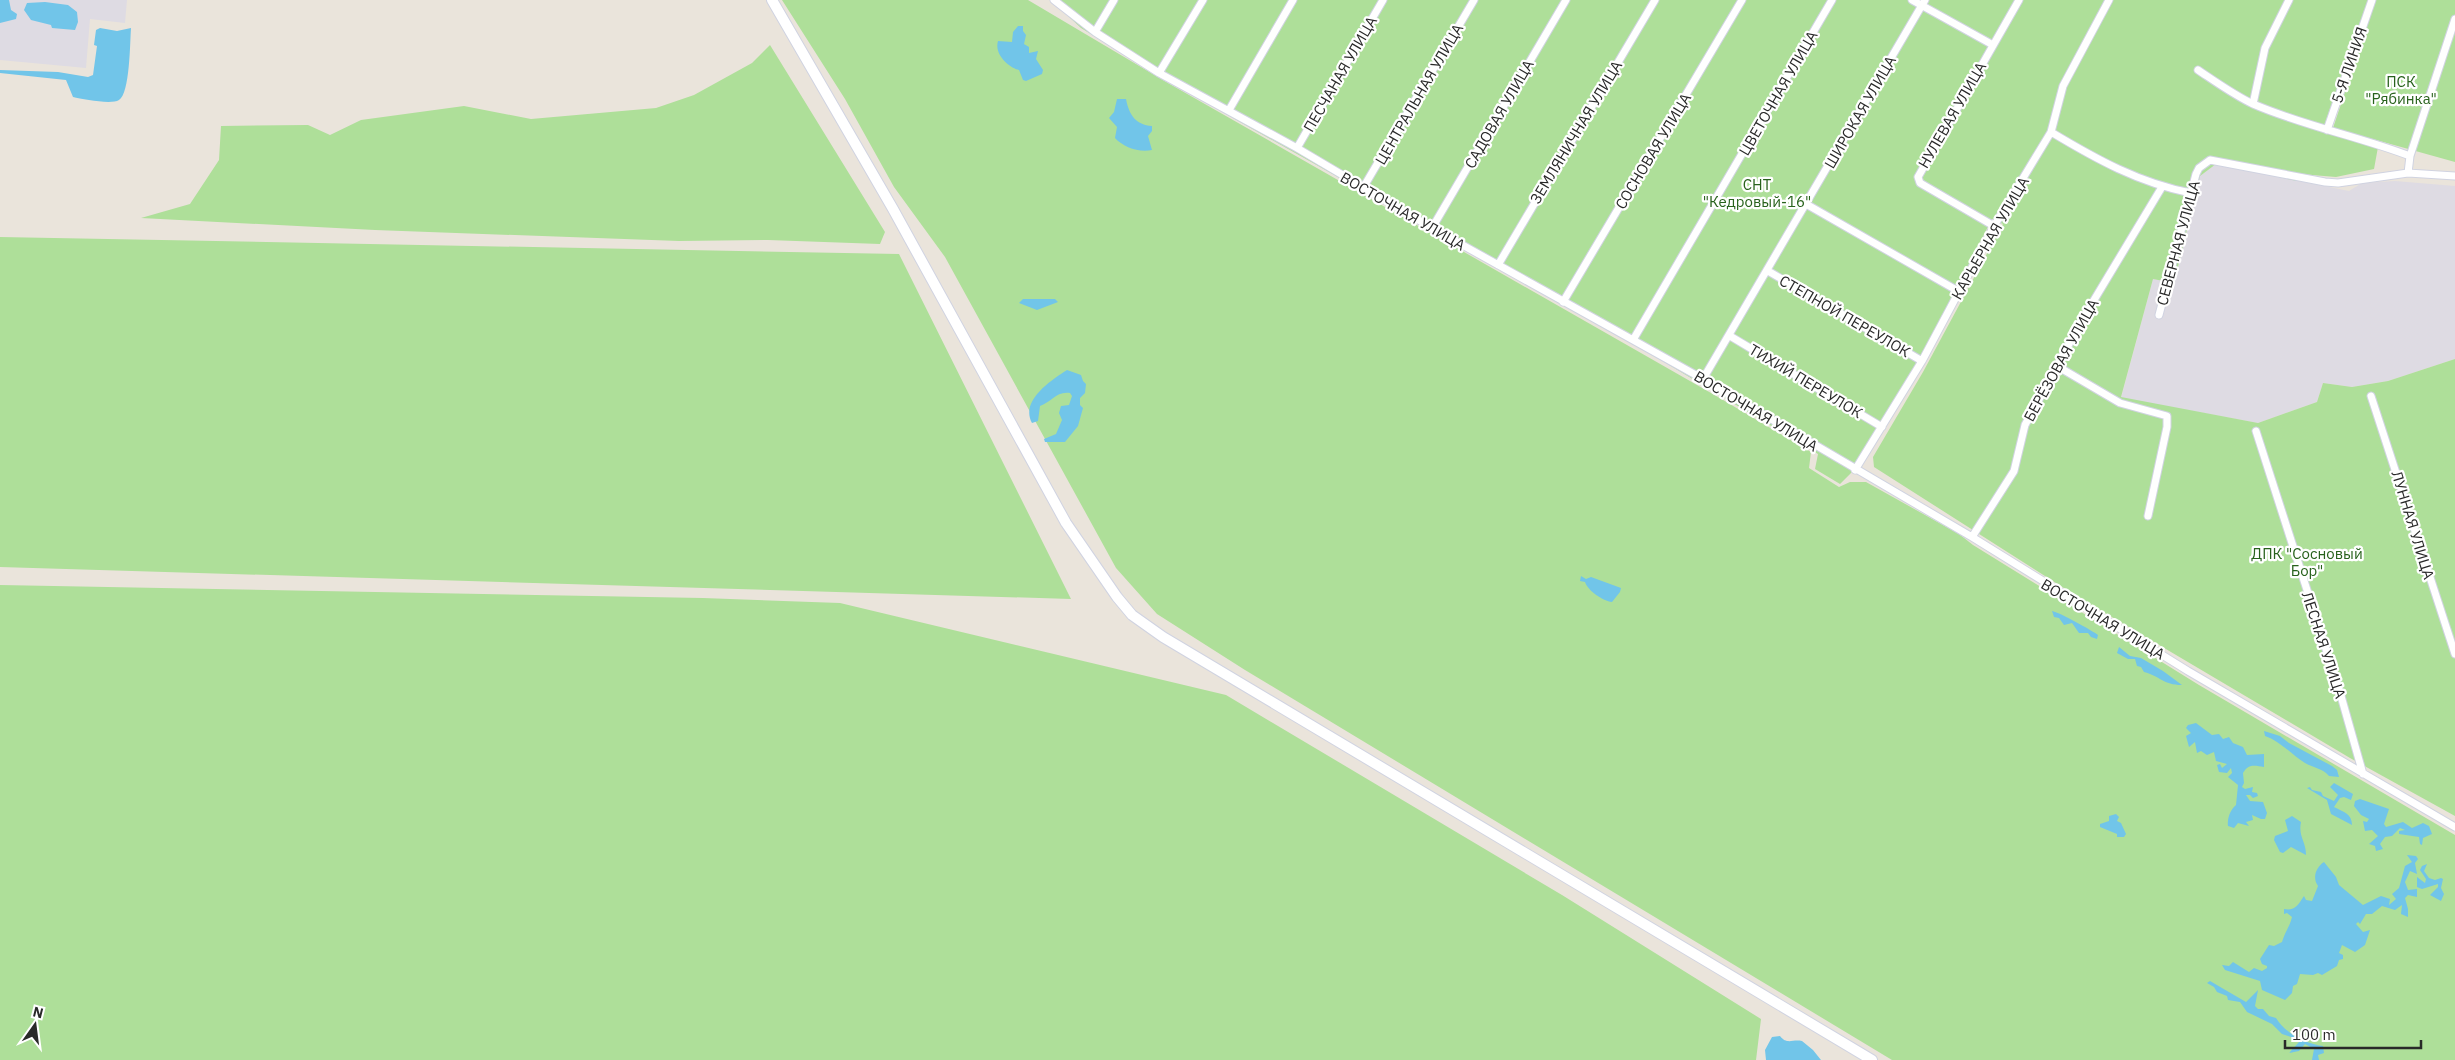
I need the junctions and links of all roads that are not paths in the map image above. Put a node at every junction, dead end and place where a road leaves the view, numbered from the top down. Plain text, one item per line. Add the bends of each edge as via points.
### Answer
1 (772, 0) edge
2 (1054, 0) edge
3 (1114, 0) edge
4 (1203, 0) edge
5 (1293, 0) edge
6 (1383, 0) edge
7 (1474, 0) edge
8 (1566, 0) edge
9 (1655, 0) edge
10 (1742, 0) edge
11 (1832, 0) edge
12 (1912, 0) edge
13 (2020, 0) edge
14 (2109, 0) edge
15 (2288, 0) edge
16 (2372, 0) edge
17 (1924, 3) edge
18 (2455, 19) edge
19 (1095, 32) junction
20 (1993, 45) junction
21 (2198, 70) dead end
22 (1160, 73) junction
23 (2253, 104) junction
24 (1229, 110) junction
25 (2327, 130) junction
26 (2051, 132) junction
27 (1296, 148) junction
28 (2410, 156) junction
29 (2408, 173) junction
30 (2455, 176) edge
31 (2162, 187) junction
32 (1363, 188) junction
33 (2191, 193) junction
34 (1806, 204) junction
35 (1994, 226) junction
36 (1432, 228) junction
37 (1498, 265) junction
38 (1768, 272) junction
39 (1958, 291) junction
40 (1563, 302) junction
41 (2159, 315) dead end
42 (1730, 336) junction
43 (1633, 340) junction
44 (1922, 362) junction
45 (2057, 366) junction
46 (1703, 379) junction
47 (2372, 396) dead end
48 (1882, 427) junction
49 (2256, 431) dead end
50 (1856, 470) junction
51 (2148, 516) dead end
52 (1972, 537) junction
53 (2455, 654) edge
54 (2364, 774) junction
55 (2455, 827) edge
56 (1872, 1060) edge

1 - 56 street via 893,209 1066,523 1102,580 1132,615 1163,637
2 - 19 street, ВОСТОЧНАЯ УЛИЦА
3 - 19 street
4 - 22 street
5 - 24 street
6 - 27 street, ПЕСЧАНАЯ УЛИЦА
7 - 32 street, ЦЕНТРАЛЬНАЯ УЛИЦА
8 - 36 street, САДОВАЯ УЛИЦА
9 - 37 street, ЗЕМЛЯНИЧНАЯ УЛИЦА
10 - 40 street, СОСНОВАЯ УЛИЦА
11 - 43 street, ЦВЕТОЧНАЯ УЛИЦА
12 - 17 street
13 - 20 street, НУЛЕВАЯ УЛИЦА
14 - 26 street, КАРЬЕРНАЯ УЛИЦА via 2063,86
15 - 23 street via 2265,48
16 - 25 street, 5-Я ЛИНИЯ
17 - 20 street
17 - 34 street, ШИРОКАЯ УЛИЦА
18 - 28 street
19 - 22 street, ВОСТОЧНАЯ УЛИЦА
20 - 35 street, НУЛЕВАЯ УЛИЦА via 1918,177 1920,182
21 - 23 street
22 - 24 street, ВОСТОЧНАЯ УЛИЦА
23 - 25 street
24 - 27 street, ВОСТОЧНАЯ УЛИЦА
25 - 28 street
26 - 31 street via 2105,164
26 - 35 street, КАРЬЕРНАЯ УЛИЦА
27 - 32 street, ВОСТОЧНАЯ УЛИЦА
28 - 29 street
29 - 30 street
29 - 33 street, СЕВЕРНАЯ УЛИЦА via 2338,183 2210,160 2196,174
31 - 33 street
31 - 45 street, БЕРЁЗОВАЯ УЛИЦА
32 - 36 street, ВОСТОЧНАЯ УЛИЦА
33 - 41 street, СЕВЕРНАЯ УЛИЦА
34 - 38 street, ШИРОКАЯ УЛИЦА
34 - 39 street
35 - 39 street, КАРЬЕРНАЯ УЛИЦА
36 - 37 street, ВОСТОЧНАЯ УЛИЦА
37 - 40 street, ВОСТОЧНАЯ УЛИЦА
38 - 42 street, ШИРОКАЯ УЛИЦА
38 - 44 street, СТЕПНОЙ ПЕРЕУЛОК
39 - 44 street, КАРЬЕРНАЯ УЛИЦА
40 - 43 street, ВОСТОЧНАЯ УЛИЦА
42 - 46 street, ШИРОКАЯ УЛИЦА
42 - 48 street, ТИХИЙ ПЕРЕУЛОК
43 - 46 street, ВОСТОЧНАЯ УЛИЦА
44 - 48 street, КАРЬЕРНАЯ УЛИЦА
45 - 51 street via 2120,403 2167,416
45 - 52 street, БЕРЁЗОВАЯ УЛИЦА via 2025,425 2014,471
46 - 50 street, ВОСТОЧНАЯ УЛИЦА
47 - 53 street, ЛУННАЯ УЛИЦА
48 - 50 street, КАРЬЕРНАЯ УЛИЦА
49 - 54 street, ЛЕСНАЯ УЛИЦА
50 - 52 street, ВОСТОЧНАЯ УЛИЦА
52 - 54 street, ВОСТОЧНАЯ УЛИЦА via 2188,671
54 - 55 street, ВОСТОЧНАЯ УЛИЦА

